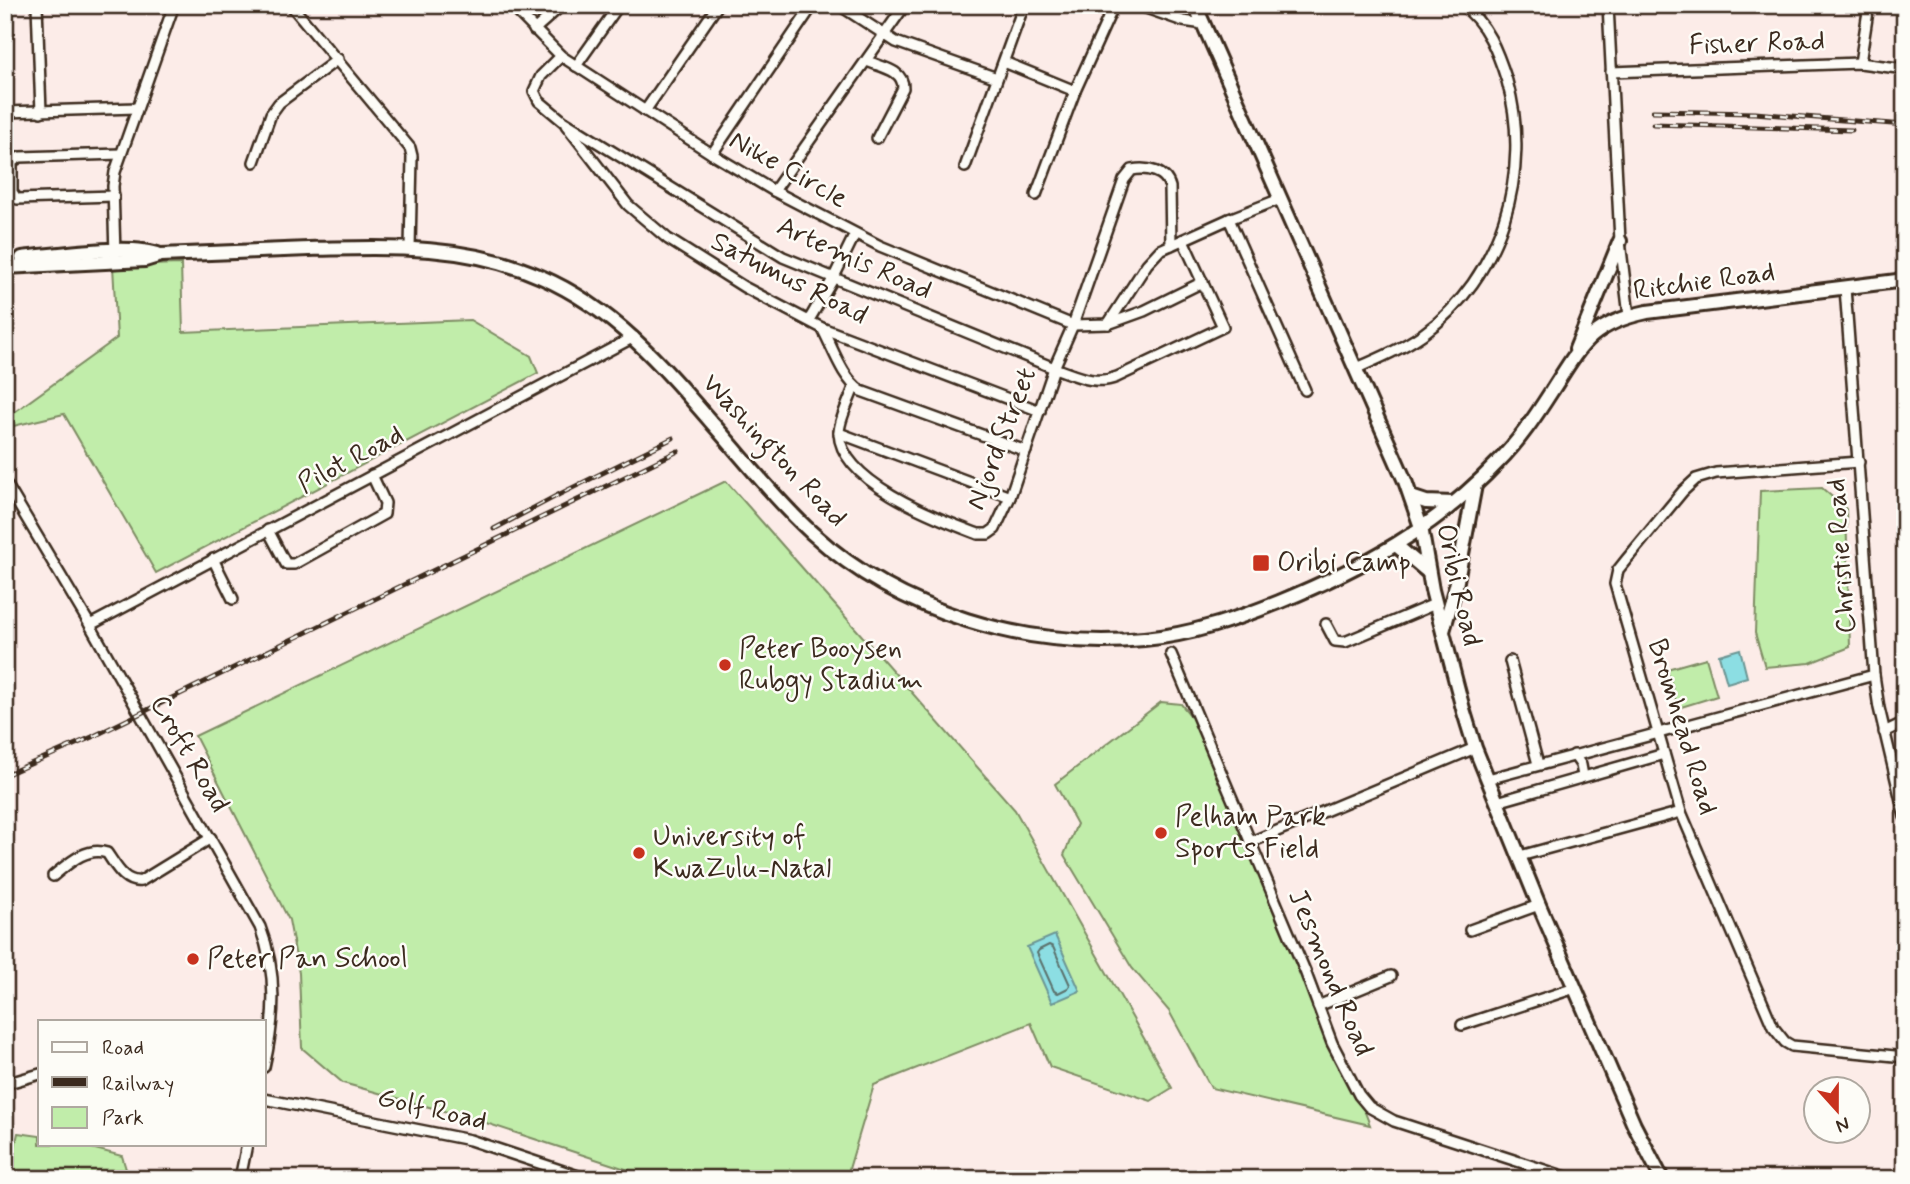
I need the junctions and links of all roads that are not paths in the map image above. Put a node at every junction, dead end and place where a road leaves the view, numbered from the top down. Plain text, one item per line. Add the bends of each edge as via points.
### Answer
1 (37, 5) edge
2 (174, 5) edge
3 (291, 5) edge
4 (511, 5) edge
5 (562, 5) edge
6 (619, 5) edge
7 (718, 5) edge
8 (813, 5) edge
9 (839, 5) edge
10 (905, 5) edge
11 (1024, 5) edge
12 (1114, 5) edge
13 (1137, 5) edge
14 (1195, 5) edge
15 (1461, 5) edge
16 (1608, 5) edge
17 (1869, 5) edge
18 (1204, 24) junction
19 (534, 30) junction
20 (883, 35) junction
21 (561, 56) junction
22 (338, 60) junction
23 (867, 61) junction
24 (1004, 62) junction
25 (1860, 63) junction
26 (576, 66) junction
27 (1905, 69) edge
28 (1611, 72) junction
29 (997, 78) junction
30 (1075, 91) junction
31 (137, 108) junction
32 (645, 111) junction
33 (5, 112) edge
34 (41, 112) junction
35 (563, 121) junction
36 (877, 138) dead end
37 (121, 154) junction
38 (712, 154) junction
39 (254, 162) dead end
40 (965, 167) dead end
41 (774, 191) junction
42 (1036, 195) dead end
43 (114, 196) junction
44 (1280, 199) junction
45 (1229, 219) junction
46 (855, 234) junction
47 (1183, 240) junction
48 (1620, 241) junction
49 (1171, 245) junction
50 (410, 248) junction
51 (115, 256) junction
52 (5, 259) edge
53 (5, 267) edge
54 (833, 279) junction
55 (1905, 280) edge
56 (1203, 282) junction
57 (1846, 288) junction
58 (1629, 317) junction
59 (809, 320) junction
60 (1108, 324) junction
61 (1073, 325) junction
62 (822, 328) junction
63 (634, 337) junction
64 (1573, 355) junction
65 (1054, 368) junction
66 (1357, 368) junction
67 (854, 387) junction
68 (1305, 390) dead end
69 (1040, 411) junction
70 (839, 432) junction
71 (1026, 452) junction
72 (1859, 462) junction
73 (1496, 465) joint
74 (372, 475) junction
75 (5, 482) edge
76 (1475, 485) junction
77 (1010, 497) junction
78 (1411, 497) junction
79 (1452, 503) junction
80 (1421, 527) junction
81 (268, 530) junction
82 (1397, 546) junction
83 (213, 559) junction
84 (1428, 572) junction
85 (1455, 586) junction
86 (1432, 590) junction
87 (233, 599) dead end
88 (1435, 604) junction
89 (1326, 624) dead end
90 (90, 625) junction
91 (1443, 632) junction
92 (1171, 654) dead end
93 (1510, 661) dead end
94 (1874, 675) junction
95 (1905, 722) edge
96 (1658, 732) junction
97 (1884, 732) junction
98 (1475, 748) junction
99 (1664, 754) junction
100 (1574, 755) junction
101 (1538, 764) junction
102 (1583, 776) junction
103 (1488, 779) junction
104 (1497, 802) junction
105 (1681, 812) junction
106 (1905, 817) edge
107 (211, 838) junction
108 (1251, 842) junction
109 (1520, 856) junction
110 (53, 876) dead end
111 (1539, 905) junction
112 (1470, 930) dead end
113 (1391, 976) dead end
114 (1575, 988) junction
115 (1318, 1006) junction
116 (1462, 1025) dead end
117 (266, 1054) edge
118 (1905, 1057) edge
119 (38, 1075) edge
120 (5, 1084) edge
121 (266, 1099) edge
122 (247, 1146) edge
123 (1656, 1166) junction
124 (240, 1179) edge
125 (587, 1179) edge
126 (1572, 1179) edge
127 (1648, 1179) edge
128 (1662, 1179) edge

1 - 34 street
2 - 31 street
3 - 22 street
4 - 19 street, Nike Circle
5 - 19 street
6 - 26 street
7 - 32 street
8 - 38 street
9 - 20 street
10 - 20 street
11 - 24 street
12 - 30 street
13 - 18 street
14 - 18 main road, Oribi Road
15 - 66 street via 1489,36 1514,106 1517,145 1511,199 1487,260 1460,300 1417,338
16 - 28 street
17 - 25 street
18 - 44 main road, Oribi Road
19 - 21 street, Nike Circle
20 - 23 street
20 - 29 street
21 - 26 street, Nike Circle
21 - 35 street, Artemis Road via 541,76 534,91
22 - 39 street via 279,103
22 - 50 street via 410,148
23 - 36 street via 898,73 904,83
23 - 41 street
24 - 29 street
24 - 30 street
25 - 27 street, Fisher Road
25 - 28 street, Fisher Road
26 - 32 street, Nike Circle
28 - 48 street
29 - 40 street
30 - 42 street
31 - 34 street
31 - 37 street
32 - 38 street, Nike Circle
33 - 34 street
35 - 54 street, Artemis Road via 764,246
35 - 59 street, Satumus Road via 628,205 668,239 744,287
37 - 43 street
37 - 43 street via 24,156 12,162 12,192 17,199
38 - 41 street, Nike Circle
41 - 46 street, Nike Circle
43 - 51 street
44 - 45 street
44 - 66 main road, Oribi Road
45 - 47 street
45 - 68 street
46 - 54 street
46 - 61 street, Nike Circle
47 - 49 street
47 - 56 street
48 - 58 street
48 - 64 main road
49 - 60 street via 1154,256
49 - 61 street, Njord Street via 1168,179 1132,170 1126,174
50 - 51 main road, Washington Road via 161,255 145,260
50 - 63 main road, Washington Road via 478,255 519,267 580,297
51 - 52 main road, Washington Road
51 - 53 main road, Washington Road
54 - 59 street
54 - 65 street, Artemis Road
55 - 57 main road, Ritchie Road
56 - 60 street
56 - 65 street, Artemis Road via 1223,327 1109,380 1091,380
57 - 58 main road, Ritchie Road
57 - 72 street, Christie Road
58 - 64 main road, Ritchie Road via 1606,326
59 - 62 street, Satumus Road
60 - 61 street
61 - 65 street, Njord Street
62 - 67 street
62 - 69 street, Satumus Road
63 - 74 street, Pilot Road
63 - 82 main road, Washington Road via 828,547 908,596 979,624 1082,640 1174,634 1276,603 1348,573
64 - 73 main road, Ritchie Road via 1523,433
65 - 69 street, Njord Street
66 - 78 main road, Oribi Road
67 - 70 street
67 - 71 street
69 - 71 street, Njord Street
70 - 77 street
70 - 77 street, Njord Street via 848,457 862,474 933,517 988,534 999,524
71 - 77 street, Njord Street
72 - 94 street, Christie Road
72 - 96 street, Bromhead Road via 1696,479 1618,570 1615,584
73 - 76 main road, Washington Road
74 - 81 street, Pilot Road
74 - 81 street via 385,503 384,514 294,564 286,565
75 - 90 street, Croft Road
76 - 79 main road, Washington Road
76 - 85 main road
78 - 79 main road
78 - 80 main road, Oribi Road
79 - 80 main road, Washington Road
80 - 82 main road, Washington Road
80 - 84 main road, Oribi Road
81 - 83 street, Pilot Road
82 - 84 main road
83 - 87 street
83 - 90 street, Pilot Road
84 - 86 main road, Oribi Road
85 - 86 main road
85 - 91 main road
86 - 88 main road, Oribi Road
88 - 89 street via 1353,641 1335,640
88 - 91 main road, Oribi Road
90 - 107 street, Croft Road
91 - 98 main road, Oribi Road
92 - 108 street, Jesmond Road
93 - 101 street
94 - 96 street
94 - 97 street, Christie Road
95 - 97 street
96 - 99 street, Bromhead Road
96 - 100 street
97 - 106 street, Christie Road
98 - 103 main road, Oribi Road
98 - 108 street
99 - 102 street
99 - 105 street, Bromhead Road
100 - 101 street
100 - 102 street
101 - 103 street
102 - 104 street
103 - 104 main road, Oribi Road
104 - 109 main road, Oribi Road
105 - 109 street
105 - 118 street, Bromhead Road via 1766,1013 1785,1042 1805,1049
107 - 110 street via 141,881 126,878 107,853 98,851 80,856
107 - 117 street, Croft Road via 260,927 272,967 273,1008
108 - 115 street, Jesmond Road
109 - 111 main road, Oribi Road
111 - 112 street
111 - 114 main road, Oribi Road
113 - 115 street
114 - 116 street
114 - 123 main road, Oribi Road
115 - 126 street, Jesmond Road via 1332,1043 1369,1107 1381,1115
119 - 120 street
121 - 125 street, Golf Road via 470,1140
122 - 124 street
123 - 127 main road
123 - 128 main road, Oribi Road

